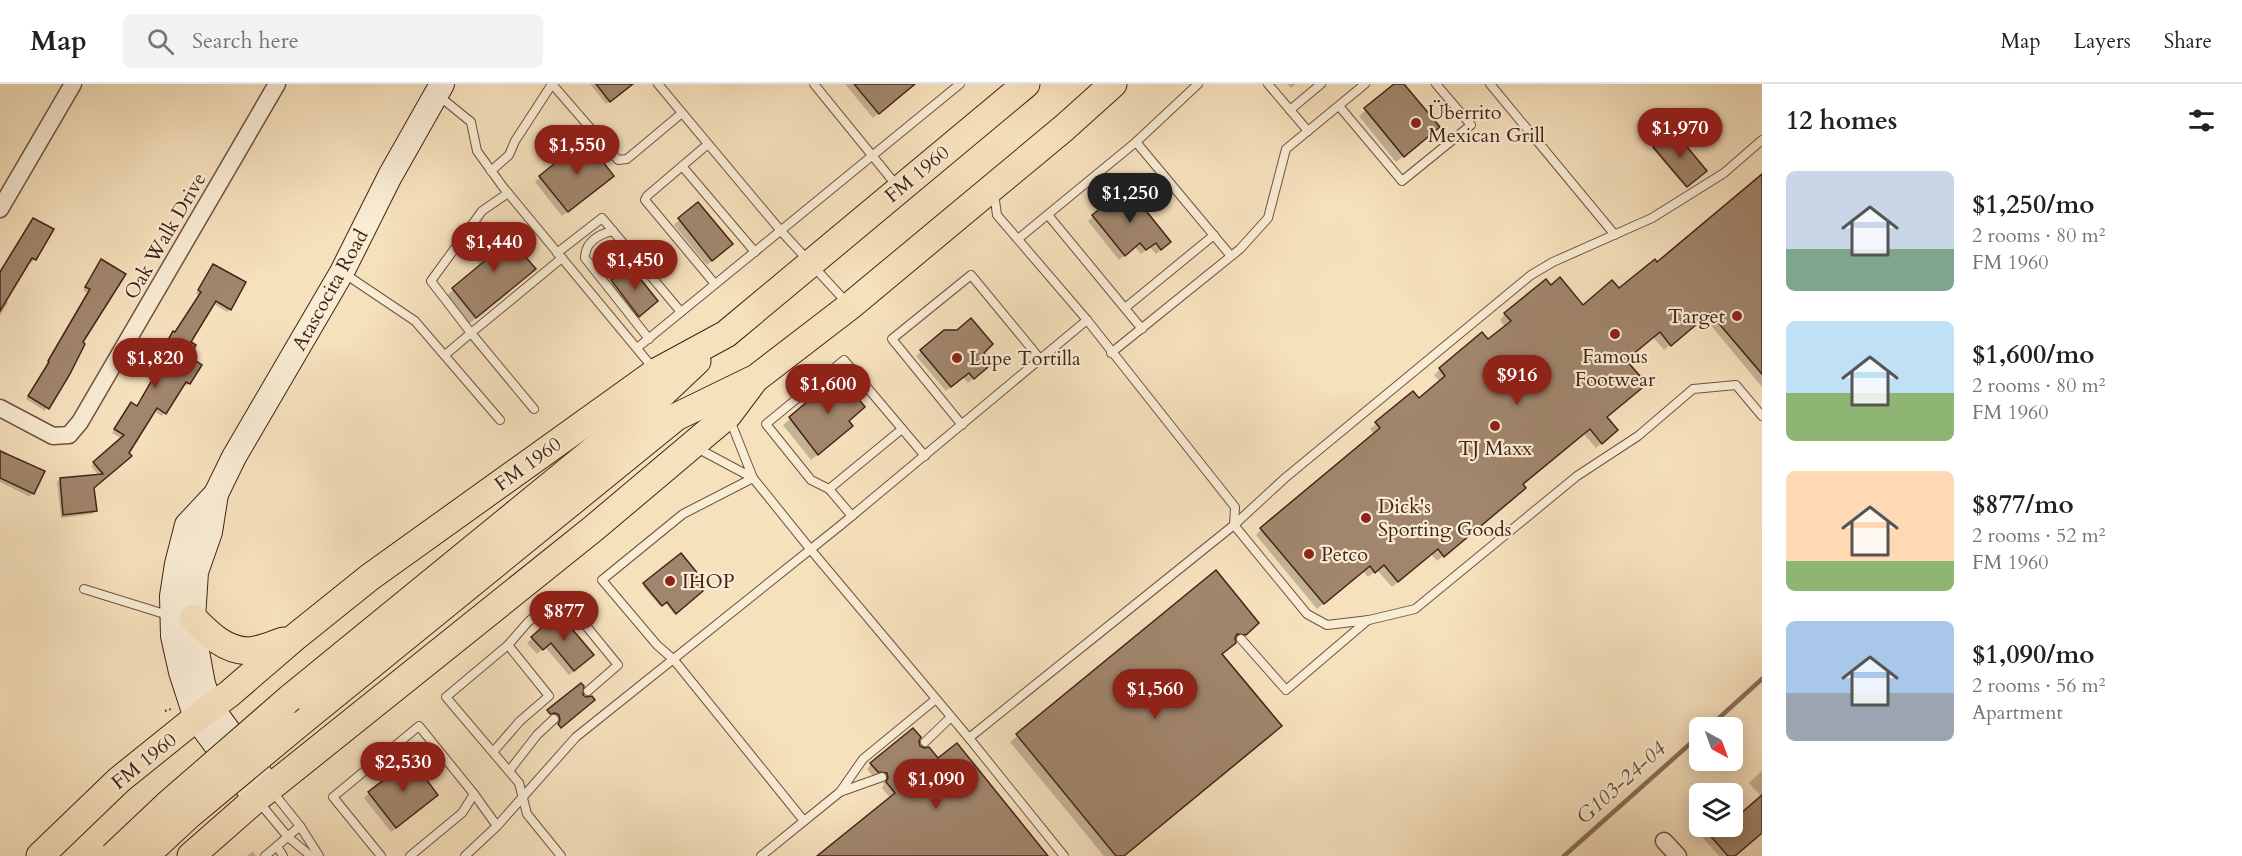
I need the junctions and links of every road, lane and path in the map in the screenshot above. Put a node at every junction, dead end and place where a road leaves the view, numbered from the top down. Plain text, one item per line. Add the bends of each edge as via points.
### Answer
1 (73, 84) edge
2 (277, 84) edge
3 (552, 84) edge
4 (658, 84) edge
5 (814, 84) edge
6 (960, 84) edge
7 (1025, 84) edge
8 (1113, 84) edge
9 (1198, 84) edge
10 (1268, 84) edge
11 (1321, 84) edge
12 (1365, 84) edge
13 (1436, 84) edge
14 (1490, 84) edge
15 (439, 89) edge
16 (1339, 106) junction
17 (1290, 110) junction
18 (682, 113) junction
19 (1308, 131) junction
20 (1762, 140) edge
21 (1136, 142) junction
22 (708, 144) junction
23 (872, 156) junction
24 (682, 166) junction
25 (491, 171) junction
26 (899, 188) junction
27 (508, 193) junction
28 (981, 204) junction
29 (0, 209) edge
30 (997, 215) junction
31 (1048, 215) junction
32 (613, 231) junction
33 (780, 231) junction
34 (1214, 235) junction
35 (1615, 235) junction
36 (1018, 239) junction
37 (755, 252) junction
38 (559, 256) junction
39 (1231, 256) junction
40 (811, 264) junction
41 (342, 272) junction
42 (715, 284) junction
43 (850, 306) junction
44 (1125, 308) junction
45 (681, 312) junction
46 (1087, 320) junction
47 (1142, 328) junction
48 (471, 333) junction
49 (726, 334) junction
50 (649, 339) junction
51 (637, 348) junction
52 (1112, 353) junction
53 (445, 356) junction
54 (1041, 360) junction
55 (656, 372) junction
56 (755, 379) junction
57 (0, 408) edge
58 (534, 409) dead end
59 (728, 415) junction
60 (1762, 416) edge
61 (500, 420) dead end
62 (962, 425) junction
63 (902, 429) junction
64 (692, 446) junction
65 (925, 456) junction
66 (753, 478) junction
67 (830, 489) junction
68 (852, 516) junction
69 (1234, 525) junction
70 (811, 550) junction
71 (84, 588) dead end
72 (182, 617) junction
73 (1368, 620) junction
74 (294, 638) junction
75 (1241, 639) dead end
76 (508, 645) junction
77 (674, 660) junction
78 (588, 692) dead end
79 (936, 699) junction
80 (165, 711) dead end
81 (169, 711) dead end
82 (203, 712) junction
83 (951, 717) junction
84 (554, 719) dead end
85 (969, 738) junction
86 (925, 742) dead end
87 (493, 753) junction
88 (509, 771) junction
89 (882, 777) dead end
90 (840, 792) junction
91 (263, 793) junction
92 (474, 794) junction
93 (522, 799) junction
94 (804, 820) junction
95 (300, 826) junction
96 (496, 826) junction
97 (288, 837) junction
98 (1664, 841) dead end
99 (277, 846) junction
100 (40, 856) edge
101 (113, 856) edge
102 (145, 856) edge
103 (191, 856) edge
104 (265, 856) edge
105 (283, 856) edge
106 (311, 856) edge
107 (319, 856) edge
108 (381, 856) edge
109 (410, 856) edge
110 (465, 856) edge
111 (561, 856) edge
112 (761, 856) edge
113 (1064, 856) edge
114 (1678, 856) edge

1 - 29 street
2 - 57 street, Oak Walk Drive via 69,435 53,436
3 - 18 lane via 618,160 627,159
3 - 25 lane via 509,155
4 - 18 lane
5 - 23 lane
6 - 23 lane
7 - 26 main road, FM 1960 / FM 1960
8 - 28 main road
9 - 21 lane
10 - 17 lane
11 - 17 lane
12 - 16 lane
13 - 16 lane via 1471,125 1401,180
14 - 35 lane
15 - 25 lane via 471,122 477,151
15 - 41 main road, Atascocita Road
16 - 19 lane
17 - 19 lane
18 - 22 lane
19 - 39 lane via 1286,150 1268,218
20 - 35 lane via 1724,173 1652,218
21 - 31 lane
21 - 34 lane
22 - 24 lane
22 - 33 lane
23 - 26 lane
23 - 33 lane
24 - 37 lane
24 - 42 lane via 645,200
25 - 27 lane
26 - 40 main road, FM 1960 / FM 1960
27 - 38 lane
27 - 48 lane via 482,211 431,281
28 - 30 lane
28 - 30 lane
28 - 43 main road
30 - 36 lane
31 - 36 lane
31 - 44 lane
32 - 38 lane via 600,218
32 - 45 lane
32 - 50 lane via 588,245 585,258
33 - 37 lane
33 - 40 lane
34 - 39 lane
34 - 44 lane
35 - 69 lane via 1531,275 1285,478
36 - 46 lane
37 - 42 lane
38 - 48 lane
38 - 51 lane
39 - 47 lane
40 - 43 lane
40 - 49 main road, FM 1960 / FM 1960
41 - 53 lane via 415,321
41 - 72 main road, Atascocita Road via 216,494 210,532
42 - 45 lane
43 - 56 main road
44 - 47 lane
45 - 50 lane
46 - 52 lane
46 - 54 lane
47 - 52 lane
48 - 53 lane
48 - 58 lane
49 - 55 main road, FM 1960 / FM 1960
49 - 101 main road, bridge via 661,395 290,698
50 - 51 lane
51 - 55 lane
52 - 69 lane via 1234,507
53 - 61 lane
54 - 62 lane
54 - 62 lane via 971,275 892,339
55 - 74 main road, FM 1960 / FM 1960 via 370,577
56 - 59 main road
56 - 102 main road, bridge via 676,417 296,726
59 - 64 main road
59 - 66 lane
60 - 73 lane via 1736,385 1693,389 1638,436 1577,476 1415,609
62 - 65 lane
63 - 65 lane
63 - 67 lane
63 - 67 lane via 844,360 766,424 811,480
64 - 66 lane
64 - 91 main road
65 - 68 lane
66 - 70 lane
66 - 77 lane via 683,514 602,580
67 - 68 lane
68 - 70 lane
69 - 73 lane via 1307,614 1327,625
69 - 85 lane
70 - 77 lane
70 - 79 lane
71 - 72 lane
72 - 74 main road via 226,646 249,651
72 - 82 main road, Atascocita Road via 195,641 203,684
73 - 75 lane via 1286,690
74 - 82 main road, FM 1960 / FM 1960
76 - 78 lane via 553,601 569,605 618,665
76 - 87 lane via 549,696 520,721
76 - 87 lane via 446,697
77 - 93 lane via 576,737
77 - 94 lane
79 - 83 lane
79 - 90 lane via 863,759
80 - 81 path
82 - 91 main road, Atascocita Road
82 - 100 main road, FM 1960 / FM 1960 via 119,780
83 - 85 lane
83 - 86 lane
84 - 88 lane
85 - 113 lane
87 - 88 lane
88 - 93 lane via 519,783
89 - 90 lane
90 - 94 lane
91 - 95 lane
91 - 97 lane
91 - 103 main road
92 - 96 lane
92 - 108 lane via 419,726 333,797
92 - 109 lane via 462,813
93 - 96 lane
93 - 111 lane via 527,814
94 - 112 lane
95 - 97 lane
95 - 107 lane
96 - 110 lane
97 - 99 lane
97 - 106 lane
98 - 114 street
99 - 104 lane
99 - 105 lane

